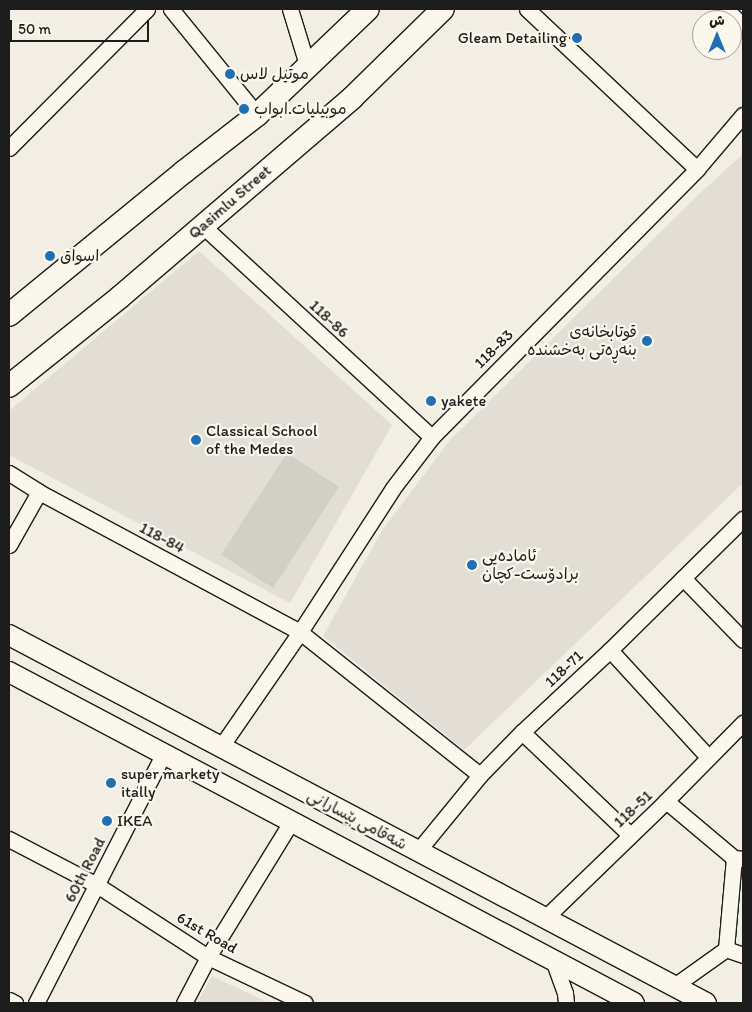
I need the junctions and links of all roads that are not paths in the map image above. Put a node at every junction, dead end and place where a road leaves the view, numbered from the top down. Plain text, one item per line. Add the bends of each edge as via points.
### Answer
1 (147, 9) edge
2 (172, 9) edge
3 (290, 9) edge
4 (368, 9) edge
5 (443, 9) edge
6 (527, 9) edge
7 (726, 9) edge
8 (743, 26) edge
9 (308, 68) junction
10 (257, 115) junction
11 (743, 115) edge
12 (9, 148) edge
13 (697, 169) junction
14 (203, 226) junction
15 (9, 314) edge
16 (9, 386) edge
17 (432, 437) junction
18 (9, 473) edge
19 (39, 492) junction
20 (743, 519) edge
21 (9, 545) edge
22 (684, 578) junction
23 (300, 632) junction
24 (9, 635) edge
25 (743, 640) edge
26 (610, 650) junction
27 (38, 652) junction
28 (16, 676) edge
29 (743, 723) edge
30 (522, 732) junction
31 (220, 748) junction
32 (164, 753) junction
33 (708, 757) junction
34 (480, 775) junction
35 (666, 801) junction
36 (291, 822) junction
37 (630, 834) junction
38 (9, 839) edge
39 (417, 852) junction
40 (739, 858) edge
41 (97, 885) junction
42 (544, 918) junction
43 (726, 949) junction
44 (743, 955) edge
45 (208, 956) junction
46 (554, 960) junction
47 (674, 986) junction
48 (9, 1000) edge
49 (619, 1001) edge
50 (15, 1003) edge
51 (36, 1003) edge
52 (184, 1003) edge
53 (305, 1003) edge
54 (566, 1003) edge
55 (706, 1003) edge

1 - 12 street
2 - 10 street
3 - 9 street
4 - 9 main road
5 - 14 main road, Qasimlu Street via 352,98
6 - 13 street
7 - 8 street
9 - 10 main road
10 - 15 main road
11 - 13 street, 118-83
13 - 17 street, 118-83
14 - 16 main road, Qasimlu Street
14 - 17 street, 118-86
17 - 23 street, 118-83 via 393,488
18 - 19 street, 118-84
19 - 21 street
19 - 23 street, 118-84
20 - 22 street, 118-71
22 - 25 street
22 - 26 street, 118-71
23 - 31 street, 118-83
23 - 34 street, 118-84
24 - 27 main road, شەقامی بێسارانی
26 - 30 street, 118-71
26 - 33 street
27 - 28 main road
27 - 31 main road, شەقامی بێسارانی
28 - 32 main road, شەقامی بێسارانی
29 - 33 street, 118-51
30 - 34 street, 118-71
30 - 37 street
31 - 39 main road, شەقامی بێسارانی
32 - 36 main road, شەقامی بێسارانی
32 - 41 street, 60th Road
33 - 35 street, 118-51
34 - 39 street, 118-71
35 - 37 street, 118-51
35 - 40 street
36 - 45 street
36 - 46 main road, شەقامی بێسارانی
37 - 42 street, 118-51
38 - 41 street, 61st Road
39 - 42 main road, شەقامی بێسارانی
40 - 43 street
41 - 45 street, 61st Road
41 - 51 street, 60th Road
42 - 47 main road, شەقامی بێسارانی
43 - 44 street
43 - 47 street
45 - 52 street
45 - 53 street, 61st Road
46 - 49 main road, شەقامی بێسارانی
46 - 54 street via 566,993
47 - 55 main road, شەقامی بێسارانی
48 - 50 street

